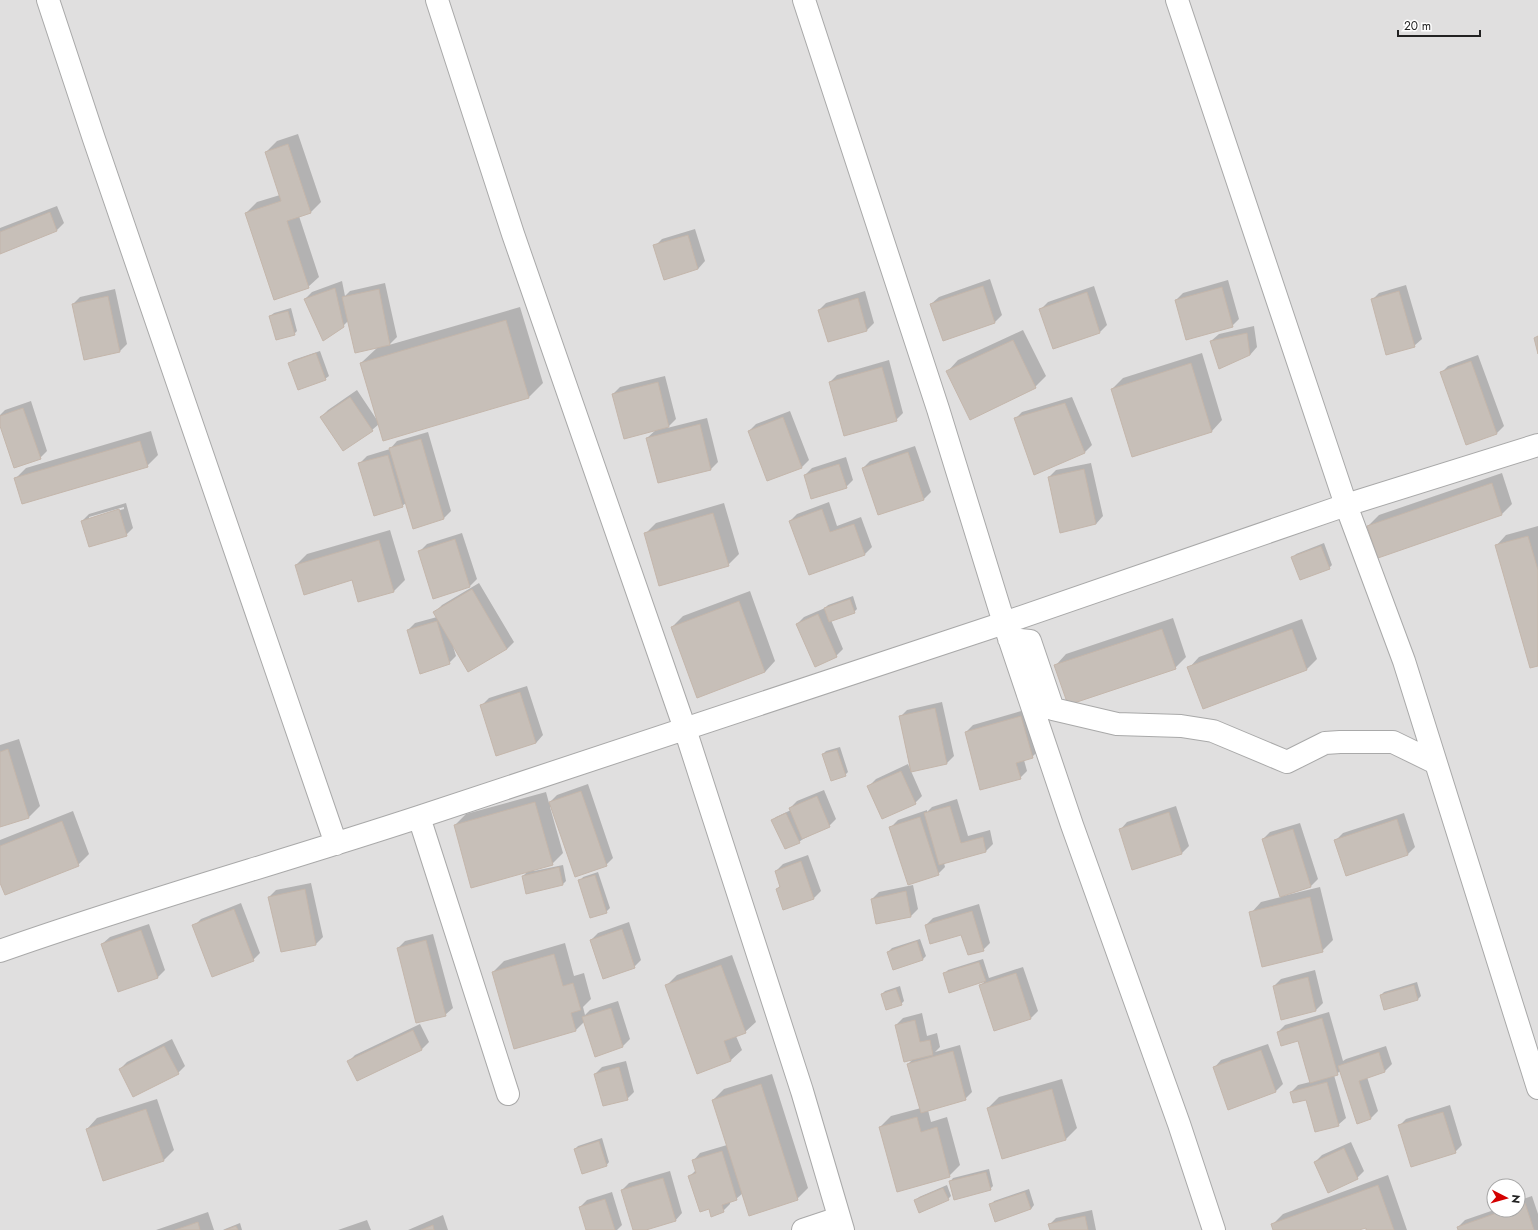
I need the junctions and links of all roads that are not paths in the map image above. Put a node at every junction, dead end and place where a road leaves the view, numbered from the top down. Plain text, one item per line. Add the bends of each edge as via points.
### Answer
1 (48, 0) edge
2 (437, 0) edge
3 (804, 0) edge
4 (1177, 0) edge
5 (1538, 445) edge
6 (1346, 505) junction
7 (1006, 631) junction
8 (685, 729) junction
9 (1436, 763) junction
10 (419, 817) junction
11 (336, 844) junction
12 (0, 951) edge
13 (1538, 1088) edge
14 (508, 1094) dead end
15 (841, 1224) edge
16 (803, 1230) edge
17 (1214, 1230) edge

1 - 11 street
2 - 8 street via 513,234
3 - 7 street via 936,402
4 - 6 street
5 - 6 street
6 - 7 street
6 - 9 street via 1404,661
7 - 8 street
7 - 9 street via 1030,641 1053,709 1117,724 1181,726 1213,731 1287,762 1325,743 1393,742
7 - 17 street via 1072,825 1180,1124
8 - 10 street
8 - 15 street via 802,1092
9 - 13 street
10 - 11 street
10 - 14 street
11 - 12 street via 70,926
15 - 16 street

